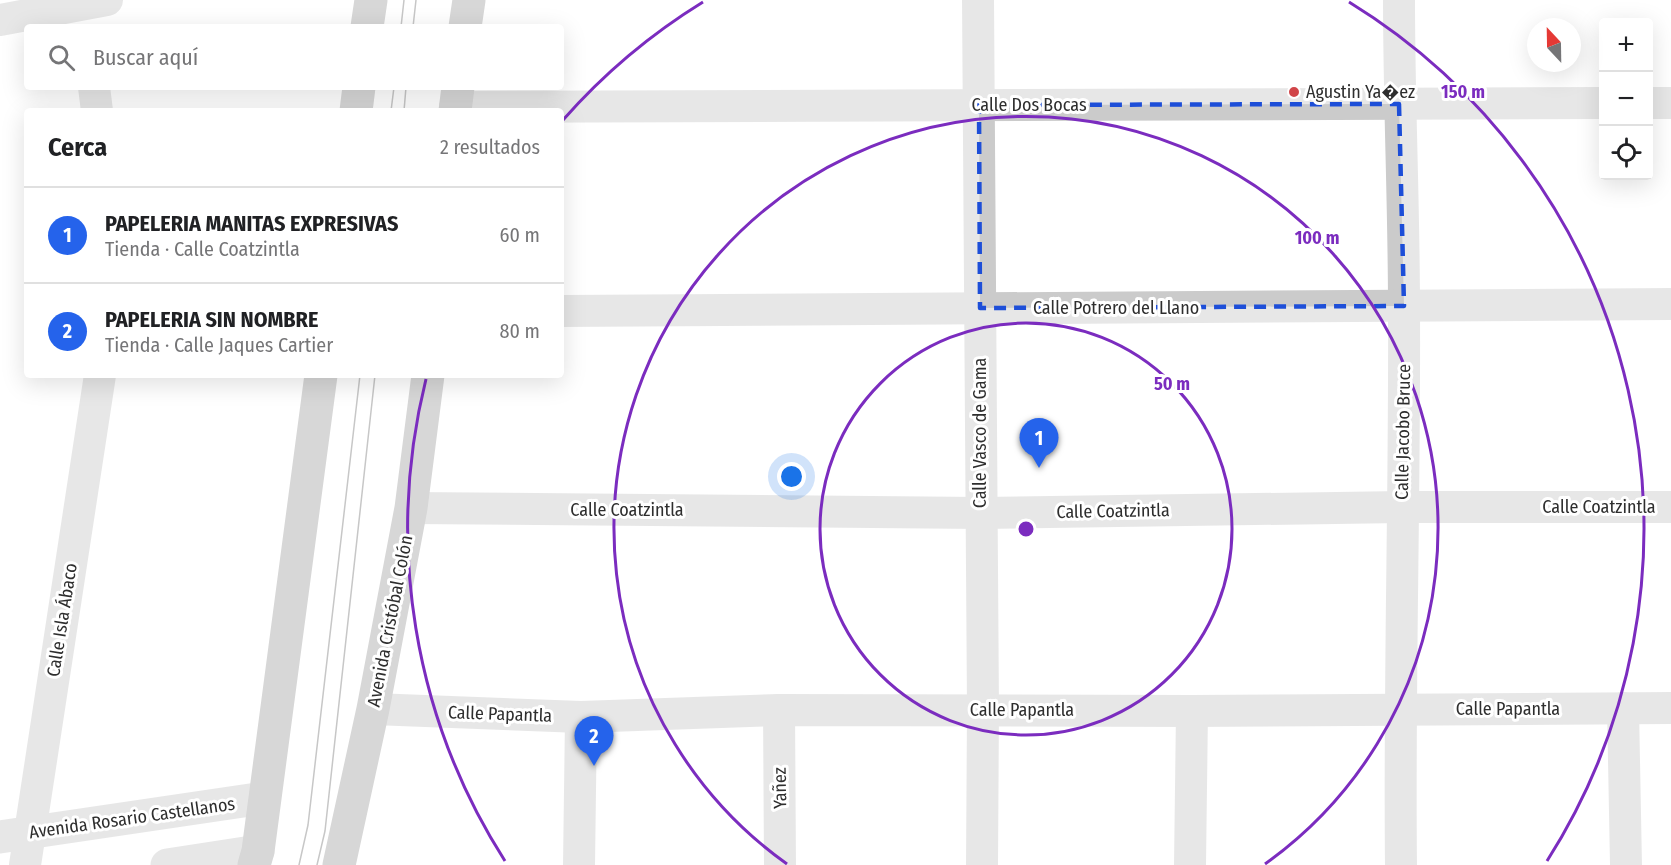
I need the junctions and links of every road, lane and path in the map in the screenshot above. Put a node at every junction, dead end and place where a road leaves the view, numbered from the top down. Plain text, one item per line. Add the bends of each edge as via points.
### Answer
1 (371, 0) edge
2 (469, 0) edge
3 (978, 0) edge
4 (1399, 0) edge
5 (92, 11) edge
6 (0, 20) edge
7 (367, 24) edge
8 (465, 24) edge
9 (94, 90) edge
10 (359, 90) edge
11 (456, 102) edge
12 (1599, 103) edge
13 (1653, 103) edge
14 (1671, 103) edge
15 (1399, 104) junction
16 (979, 105) junction
17 (97, 108) edge
18 (356, 108) edge
19 (1671, 304) edge
20 (1404, 306) junction
21 (980, 308) junction
22 (564, 311) edge
23 (99, 378) edge
24 (321, 378) edge
25 (428, 378) edge
26 (1402, 507) junction
27 (1671, 507) edge
28 (411, 508) junction
29 (981, 513) junction
30 (1623, 708) junction
31 (1671, 708) edge
32 (373, 709) junction
33 (779, 710) junction
34 (983, 710) junction
35 (1399, 710) junction
36 (1192, 711) junction
37 (581, 717) junction
38 (264, 798) junction
39 (15, 835) edge
40 (256, 858) edge
41 (25, 865) edge
42 (167, 865) edge
43 (339, 865) edge
44 (579, 865) edge
45 (780, 865) edge
46 (982, 865) edge
47 (1190, 865) edge
48 (1401, 865) edge
49 (1626, 865) edge

1 - 7 main road
2 - 8 main road
3 - 16 street, Calle Vasco de Gama
4 - 15 street, Calle Jacobo Bruce
5 - 6 street
9 - 17 street
10 - 18 main road
11 - 16 street, Calle Dos Bocas
12 - 15 street, Calle Dos Bocas
13 - 14 street
15 - 16 street, Calle Dos Bocas
15 - 20 street, Calle Jacobo Bruce
16 - 21 street, Calle Vasco de Gama
19 - 20 street, Calle Potrero del Llano
20 - 21 street, Calle Potrero del Llano
20 - 26 street, Calle Jacobo Bruce
21 - 22 street, Calle Potrero del Llano
21 - 29 street, Calle Vasco de Gama
23 - 39 street, Calle Isla Ábaco
24 - 38 main road
25 - 28 main road, Avenida Cristóbal Colón
26 - 27 street, Calle Coatzintla
26 - 29 street, Calle Coatzintla
26 - 35 street, Calle Jacobo Bruce
28 - 29 street, Calle Coatzintla
28 - 32 main road, Avenida Cristóbal Colón
29 - 34 street, Calle Vasco de Gama
30 - 31 street, Calle Papantla
30 - 35 street, Calle Papantla
30 - 49 street
32 - 37 street, Calle Papantla
32 - 43 main road, Avenida Cristóbal Colón
33 - 34 street, Calle Papantla
33 - 37 street, Calle Papantla
33 - 45 street, Yañez
34 - 36 street, Calle Papantla
34 - 46 street, Calle Vasco de Gama
35 - 36 street, Calle Papantla
35 - 48 street, Calle Jacobo Bruce
36 - 47 street
37 - 44 street
38 - 39 street, Avenida Rosario Castellanos
38 - 40 main road
39 - 41 street, Calle Isla Ábaco
40 - 42 street

